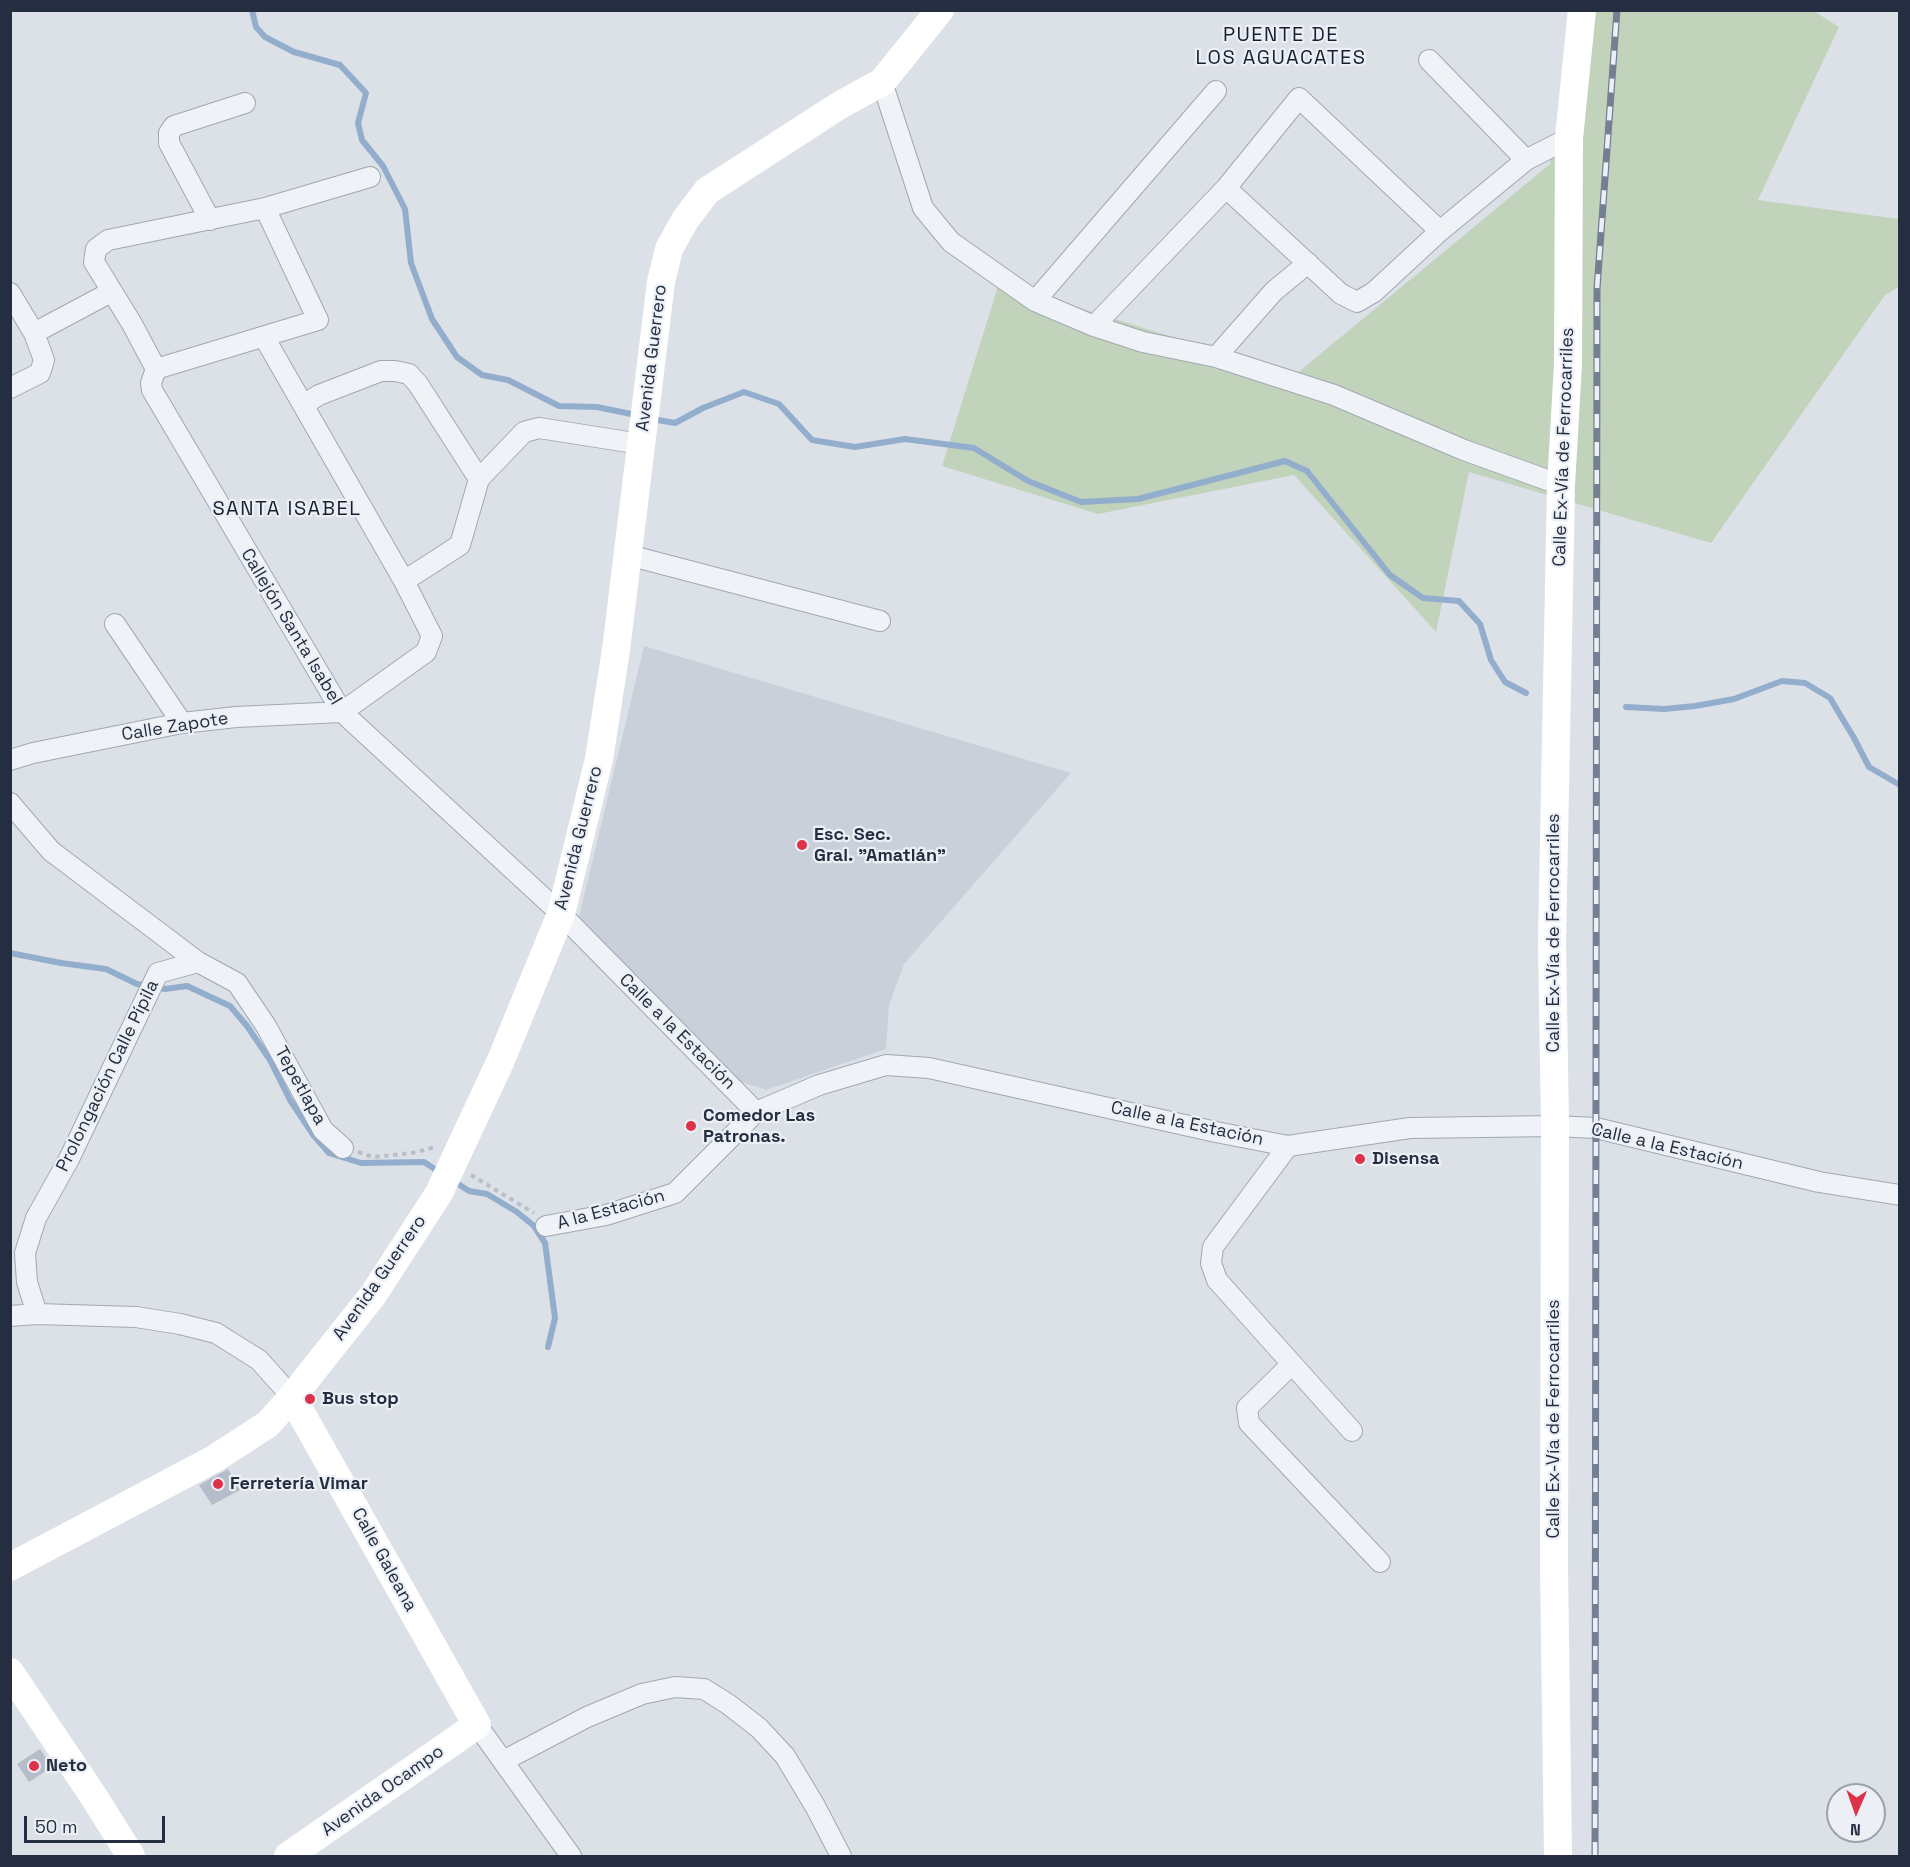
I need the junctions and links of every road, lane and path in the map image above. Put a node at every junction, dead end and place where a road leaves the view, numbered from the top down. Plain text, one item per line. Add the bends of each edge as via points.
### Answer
1 (940, 10) edge
2 (1582, 10) edge
3 (1429, 60) dead end
4 (882, 82) junction
5 (1216, 91) dead end
6 (245, 103) dead end
7 (1569, 138) junction
8 (1526, 160) junction
9 (370, 177) dead end
10 (1226, 189) junction
11 (265, 208) junction
12 (210, 220) junction
13 (1440, 231) junction
14 (1308, 263) junction
15 (111, 292) junction
16 (10, 294) edge
17 (1035, 301) junction
18 (1094, 326) junction
19 (34, 333) junction
20 (264, 337) junction
21 (1216, 357) junction
22 (156, 369) junction
23 (10, 388) edge
24 (303, 405) junction
25 (642, 437) junction
26 (479, 479) junction
27 (1561, 485) junction
28 (628, 555) junction
29 (404, 581) junction
30 (880, 621) dead end
31 (115, 624) dead end
32 (342, 712) junction
33 (182, 723) junction
34 (10, 760) edge
35 (10, 803) edge
36 (561, 914) junction
37 (198, 962) junction
38 (756, 1112) junction
39 (1555, 1126) junction
40 (1288, 1146) junction
41 (343, 1148) joint
42 (456, 1156) junction
43 (1899, 1195) edge
44 (546, 1226) joint
45 (37, 1314) junction
46 (10, 1316) edge
47 (1292, 1364) junction
48 (292, 1397) junction
49 (1353, 1431) dead end
50 (1380, 1562) dead end
51 (10, 1567) edge
52 (10, 1672) edge
53 (477, 1725) junction
54 (503, 1761) junction
55 (130, 1857) edge
56 (288, 1857) edge
57 (571, 1857) edge
58 (841, 1857) edge
59 (1558, 1857) edge

1 - 4 main road, Avenida Guerrero
2 - 7 main road, Calle Ex-Vía de Ferrocarriles
3 - 8 street
4 - 17 street via 923,208 951,242
4 - 25 main road, Avenida Guerrero via 707,191 685,220 669,249 661,282
5 - 17 street
6 - 12 street via 174,126 169,133 170,143
7 - 8 street
7 - 27 main road, Calle Ex-Vía de Ferrocarriles via 1568,364
8 - 13 street
9 - 11 street
10 - 13 street via 1299,98
10 - 14 street
10 - 18 street
11 - 12 street
11 - 20 street via 318,320
12 - 15 street, Callejón Santa Isabel via 108,240 96,249 94,262
13 - 14 street via 1374,292 1357,302 1341,294
14 - 21 street via 1274,291
15 - 19 street
15 - 22 street, Callejón Santa Isabel
16 - 19 street
17 - 18 street
18 - 21 street via 1143,342
19 - 23 street via 44,360 40,373
20 - 22 street
20 - 24 street
21 - 27 street via 1334,395 1464,450
22 - 32 street, Callejón Santa Isabel via 152,390
24 - 26 street via 381,371 409,374
24 - 29 street
25 - 26 street via 539,428 524,432
25 - 28 main road, Avenida Guerrero
26 - 29 street via 460,545
27 - 39 main road, Calle Ex-Vía de Ferrocarriles via 1551,942
28 - 30 street
28 - 36 main road, Avenida Guerrero via 599,759
29 - 32 street via 432,636 426,652
31 - 33 street
32 - 33 street, Calle Zapote
32 - 36 street, Callejón Santa Isabel
33 - 34 street, Calle Zapote
35 - 37 street via 51,851
36 - 38 street, Calle a la Estación
36 - 42 main road, Avenida Guerrero via 501,1060
37 - 41 street, Tepetlapa via 237,983 266,1026 323,1130
37 - 45 street, Prolongación Calle Pípila via 158,973 69,1159 36,1218 25,1253 27,1282
38 - 40 street, Calle a la Estación via 819,1085 886,1065 929,1068
38 - 44 street, A la Estación via 675,1193 606,1215
39 - 40 street, Calle a la Estación via 1410,1128
39 - 43 street, Calle a la Estación via 1596,1128 1819,1182
39 - 59 main road, Calle Ex-Vía de Ferrocarriles
40 - 47 street via 1214,1247 1210,1263 1217,1280
41 - 42 path via 373,1157 412,1153
42 - 44 path, A la Estación via 482,1183 538,1215
42 - 48 main road, Avenida Guerrero via 439,1193 373,1295
45 - 46 street, Calle Galeana
45 - 48 street, Calle Galeana via 136,1317 216,1333 259,1360
47 - 49 street
47 - 50 street via 1247,1408 1249,1423
48 - 51 main road, Avenida Guerrero via 268,1424 214,1459
48 - 53 main road, Calle Galeana
52 - 55 main road
53 - 54 street, Calle Galeana
53 - 56 main road, Avenida Ocampo
54 - 57 street, Calle Galeana
54 - 58 street via 587,1717 642,1694 675,1687 704,1689 759,1728 785,1756

